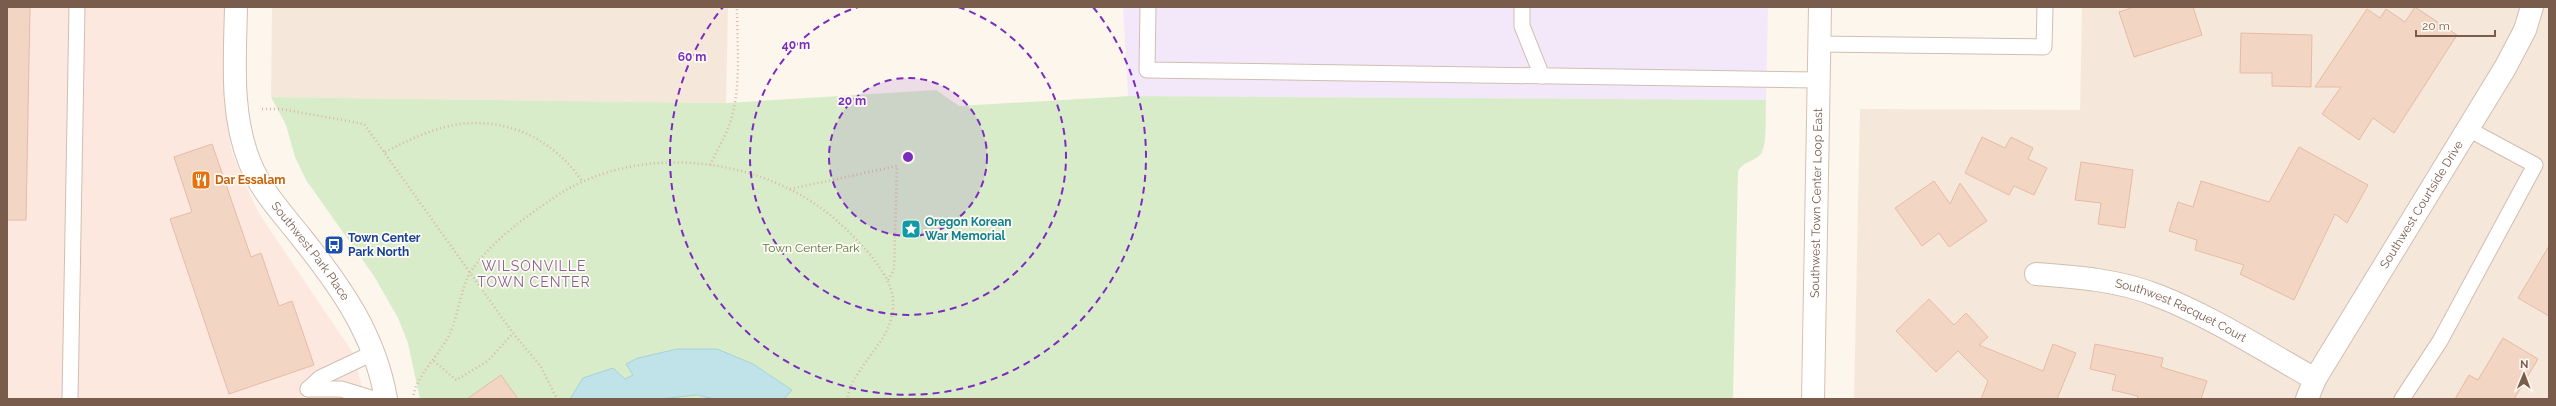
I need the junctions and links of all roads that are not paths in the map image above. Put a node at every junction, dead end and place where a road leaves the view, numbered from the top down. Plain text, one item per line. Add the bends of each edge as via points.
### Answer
1 (77, 7) edge
2 (236, 7) edge
3 (1148, 7) edge
4 (1522, 7) edge
5 (1820, 7) edge
6 (2045, 7) edge
7 (2532, 7) edge
8 (1819, 44) junction
9 (1542, 76) junction
10 (1818, 80) junction
11 (2468, 129) junction
12 (2036, 274) dead end
13 (375, 352) junction
14 (2311, 389) edge
15 (70, 399) edge
16 (374, 399) edge
17 (386, 399) edge
18 (1813, 399) edge
19 (2402, 399) edge

1 - 15 lane
2 - 13 street, Southwest Park Place via 234,86 250,163 260,184 350,303
3 - 9 lane via 1147,70
4 - 9 lane via 1522,26
5 - 8 street, Southwest Town Center Loop East
6 - 8 lane via 2044,48
7 - 11 street, Southwest Courtside Drive via 2525,30
8 - 10 street, Southwest Town Center Loop East
9 - 10 lane
10 - 18 street, Southwest Town Center Loop East
11 - 14 street, Southwest Courtside Drive
11 - 19 lane via 2535,165 2440,341
12 - 14 street, Southwest Racquet Court via 2091,278 2155,295 2203,317
13 - 16 lane via 320,378 308,389 342,389
13 - 17 street, Southwest Park Place

